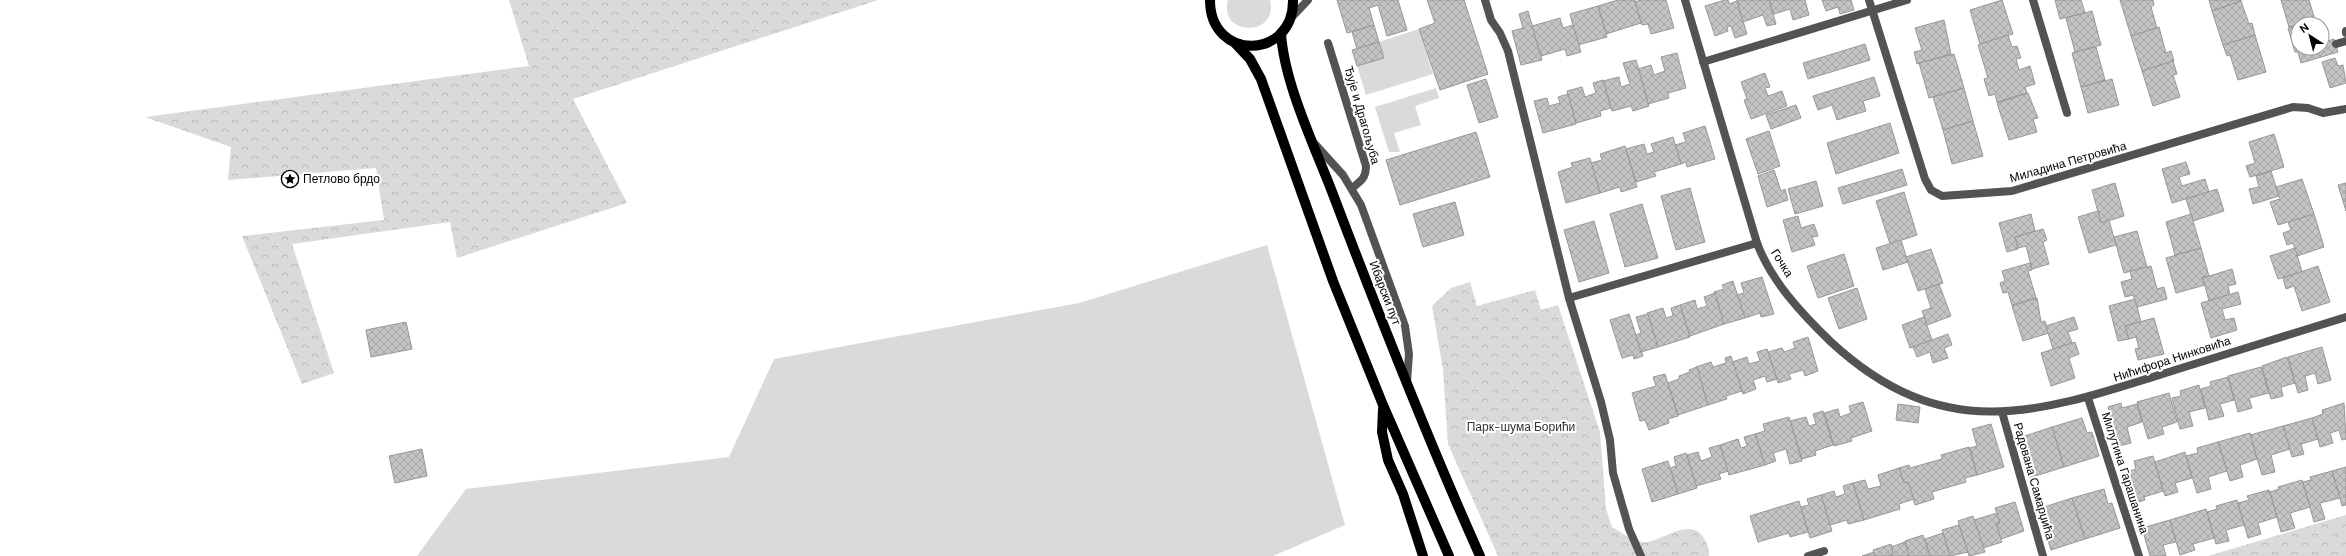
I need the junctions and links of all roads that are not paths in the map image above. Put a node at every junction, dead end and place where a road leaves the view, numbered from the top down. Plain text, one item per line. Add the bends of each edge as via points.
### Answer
1 (1210, 0) edge
2 (1293, 0) edge
3 (1308, 0) edge
4 (1485, 0) edge
5 (1684, 0) edge
6 (1870, 0) edge
7 (1907, 0) edge
8 (2033, 0) edge
9 (1873, 11) junction
10 (1290, 19) junction
11 (1281, 34) junction
12 (2346, 41) edge
13 (1235, 43) junction
14 (1328, 43) dead end
15 (2336, 44) dead end
16 (1703, 62) junction
17 (2346, 109) edge
18 (2067, 113) dead end
19 (1312, 141) junction
20 (1352, 188) junction
21 (1757, 243) junction
22 (1569, 298) junction
23 (2346, 317) edge
24 (1407, 387) junction
25 (2088, 398) junction
26 (1383, 405) junction
27 (2002, 412) junction
28 (1824, 551) dead end
29 (1423, 556) edge
30 (1449, 556) edge
31 (1480, 556) edge
32 (1641, 556) edge
33 (1808, 556) edge
34 (2043, 556) edge
35 (2139, 556) edge

1 - 13 main road via 1213,20 1218,30
2 - 10 main road
3 - 10 street
4 - 22 street via 1491,20 1508,51
5 - 16 street, Гочка
6 - 9 street, Миладина Петровића
7 - 9 street
8 - 18 street
9 - 16 street
9 - 17 street, Миладина Петровића via 1925,179 1931,190 1942,196 2012,191 2293,107 2323,113
10 - 11 main road
11 - 13 main road via 1264,44 1245,46
11 - 19 main road, Ибарски пут via 1284,61
12 - 15 street
13 - 26 main road via 1250,59 1261,79 1333,281
14 - 20 street, Ђује и Драгољуба via 1366,166 1366,174 1362,181
16 - 21 street, Гочка
19 - 20 street
19 - 24 main road, Ибарски пут
20 - 24 street via 1405,326 1409,354
21 - 22 street
21 - 27 street, Гочка via 1766,263 1793,301 1816,327 1859,367 1895,389 1920,399 1964,409
22 - 32 street via 1601,402 1610,440 1613,473 1624,514
23 - 25 street, Нићифора Нинковића
24 - 31 main road, Ибарски пут
25 - 27 street, Нићифора Нинковића via 2033,410
25 - 35 street, Милутина Гарашанина
26 - 29 main road via 1382,432 1388,460 1403,494
26 - 30 main road
27 - 34 street, Радована Самарџића
28 - 33 street

